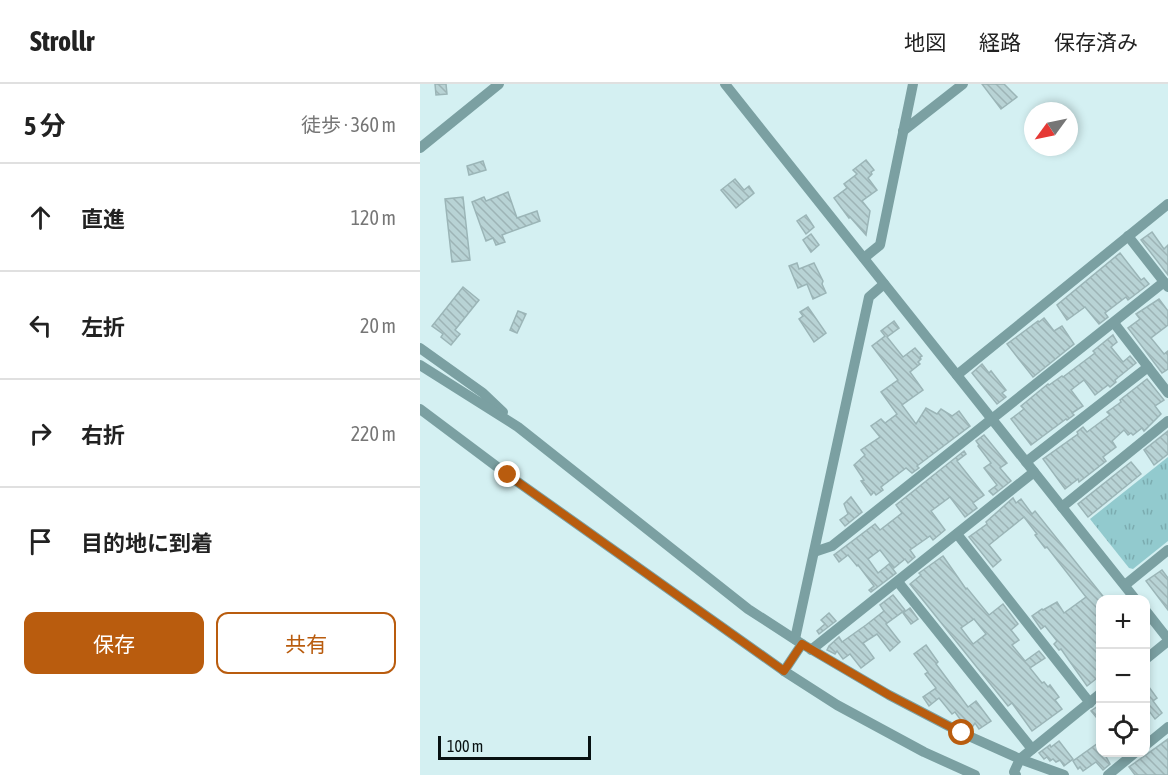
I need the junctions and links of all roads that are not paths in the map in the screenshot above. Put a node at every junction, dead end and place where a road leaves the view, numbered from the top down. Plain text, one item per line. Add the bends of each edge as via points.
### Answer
1 (499, 84) edge
2 (725, 84) edge
3 (913, 84) edge
4 (963, 84) edge
5 (903, 131) junction
6 (420, 148) edge
7 (1168, 204) edge
8 (1128, 236) junction
9 (864, 258) junction
10 (884, 284) junction
11 (1166, 285) edge
12 (1114, 323) junction
13 (420, 348) edge
14 (420, 365) edge
15 (1148, 367) junction
16 (957, 375) junction
17 (1168, 393) edge
18 (420, 409) edge
19 (992, 420) junction
20 (1168, 421) edge
21 (518, 427) junction
22 (1026, 462) junction
23 (1034, 472) junction
24 (1062, 507) junction
25 (957, 534) junction
26 (1168, 550) edge
27 (814, 552) junction
28 (898, 582) junction
29 (1125, 585) junction
30 (1132, 595) edge
31 (1150, 616) edge
32 (1168, 640) edge
33 (803, 644) junction
34 (1150, 656) edge
35 (784, 671) junction
36 (1096, 698) edge
37 (1090, 703) junction
38 (1168, 727) edge
39 (1150, 742) edge
40 (1032, 749) junction
41 (1131, 757) edge
42 (1020, 759) junction
43 (975, 775) edge
44 (1016, 775) edge
45 (1064, 775) edge
46 (1108, 775) edge

1 - 6 street
2 - 9 street
3 - 5 street
4 - 5 street
5 - 9 street via 880,244
7 - 8 street
8 - 11 street
8 - 16 street
9 - 10 street
10 - 16 street
10 - 27 street via 869,297
11 - 12 street
12 - 15 street
12 - 19 street
13 - 21 street via 483,393
14 - 21 street
15 - 17 street
15 - 22 street
16 - 19 street
18 - 35 street
19 - 22 street
19 - 27 street via 832,546
20 - 24 street
21 - 33 street via 748,609
22 - 23 street
23 - 24 street
23 - 25 street
24 - 29 street
25 - 28 street
25 - 37 street
26 - 29 street
27 - 33 street
28 - 33 street
28 - 40 street
29 - 30 street
31 - 32 street
32 - 34 street
33 - 35 street
33 - 42 street via 899,700
35 - 43 street via 837,705
36 - 37 street
37 - 40 street
38 - 39 street
40 - 42 street
41 - 46 street
42 - 44 street
42 - 45 street

